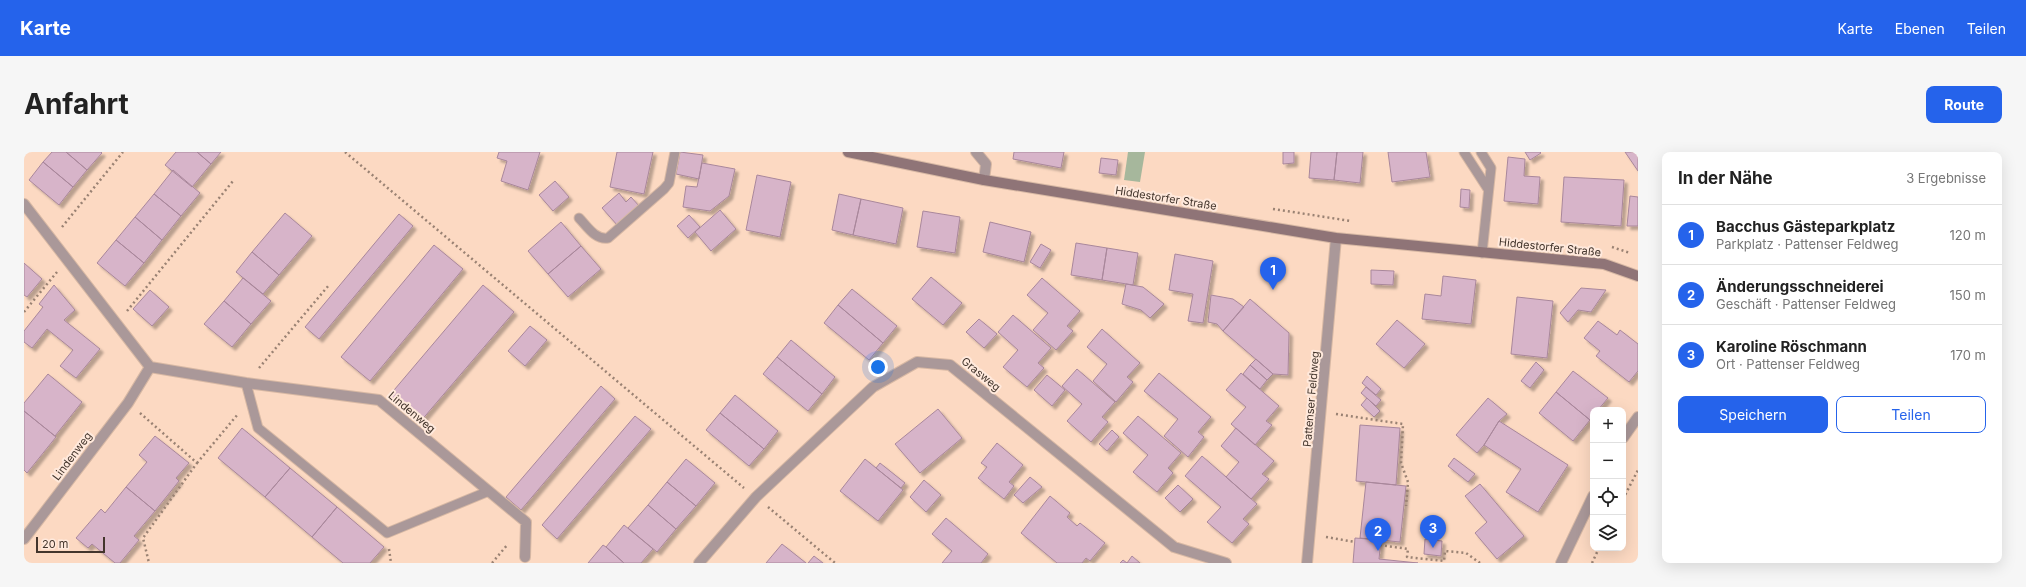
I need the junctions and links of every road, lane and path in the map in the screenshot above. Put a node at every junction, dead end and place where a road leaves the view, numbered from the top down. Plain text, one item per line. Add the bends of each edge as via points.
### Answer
1 (123, 152) edge
2 (344, 152) edge
3 (675, 152) edge
4 (848, 152) edge
5 (976, 152) edge
6 (1464, 152) edge
7 (1481, 152) edge
8 (984, 180) junction
9 (233, 181) dead end
10 (1488, 189) junction
11 (24, 204) edge
12 (579, 218) dead end
13 (1336, 238) junction
14 (52, 240) junction
15 (1482, 253) junction
16 (67, 260) junction
17 (1638, 276) edge
18 (329, 285) dead end
19 (24, 312) edge
20 (116, 324) junction
21 (150, 367) junction
22 (246, 383) junction
23 (250, 399) junction
24 (128, 403) junction
25 (1353, 417) dead end
26 (1638, 417) edge
27 (1626, 434) edge
28 (197, 462) junction
29 (1638, 470) edge
30 (489, 491) junction
31 (1626, 493) edge
32 (756, 497) junction
33 (1590, 502) edge
34 (1406, 506) dead end
35 (1310, 535) junction
36 (24, 539) edge
37 (1355, 542) dead end
38 (1380, 545) dead end
39 (1598, 551) edge
40 (525, 557) dead end
41 (149, 563) edge
42 (699, 563) edge
43 (835, 563) edge
44 (1226, 563) edge
45 (1307, 563) edge
46 (1480, 563) edge
47 (1561, 563) edge
48 (1592, 563) edge

1 - 14 path
2 - 32 path
3 - 12 lane via 669,183 608,238 595,235
4 - 8 main road, Hiddestorfer Straße
5 - 8 street via 986,164
6 - 10 lane
7 - 10 lane, Hiddestorfer Straße via 1491,168
8 - 13 main road, Hiddestorfer Straße
9 - 20 path
10 - 15 lane, Hiddestorfer Straße
11 - 14 street
13 - 15 main road, Hiddestorfer Straße
13 - 35 street, Pattenser Feldweg
14 - 16 street
15 - 17 main road, Hiddestorfer Straße via 1604,264
16 - 19 path
16 - 20 street
18 - 22 path
20 - 21 street
21 - 22 street, Lindenweg
21 - 24 street, Lindenweg
22 - 23 lane
22 - 30 street, Lindenweg via 379,400
23 - 28 path
23 - 30 lane via 258,428 387,533
24 - 28 path
24 - 36 street, Lindenweg
25 - 34 path via 1403,424 1401,463 1408,482
26 - 27 street
28 - 41 path via 143,538
29 - 31 path
30 - 40 street, Lindenweg via 526,522
32 - 42 street, Grasweg
32 - 43 path
32 - 44 street, Grasweg via 873,387 917,362 950,365 1174,547
33 - 47 street
35 - 37 path
35 - 45 street, Pattenser Feldweg
38 - 46 path via 1408,549 1407,557 1444,561 1445,551 1466,553
39 - 48 path

